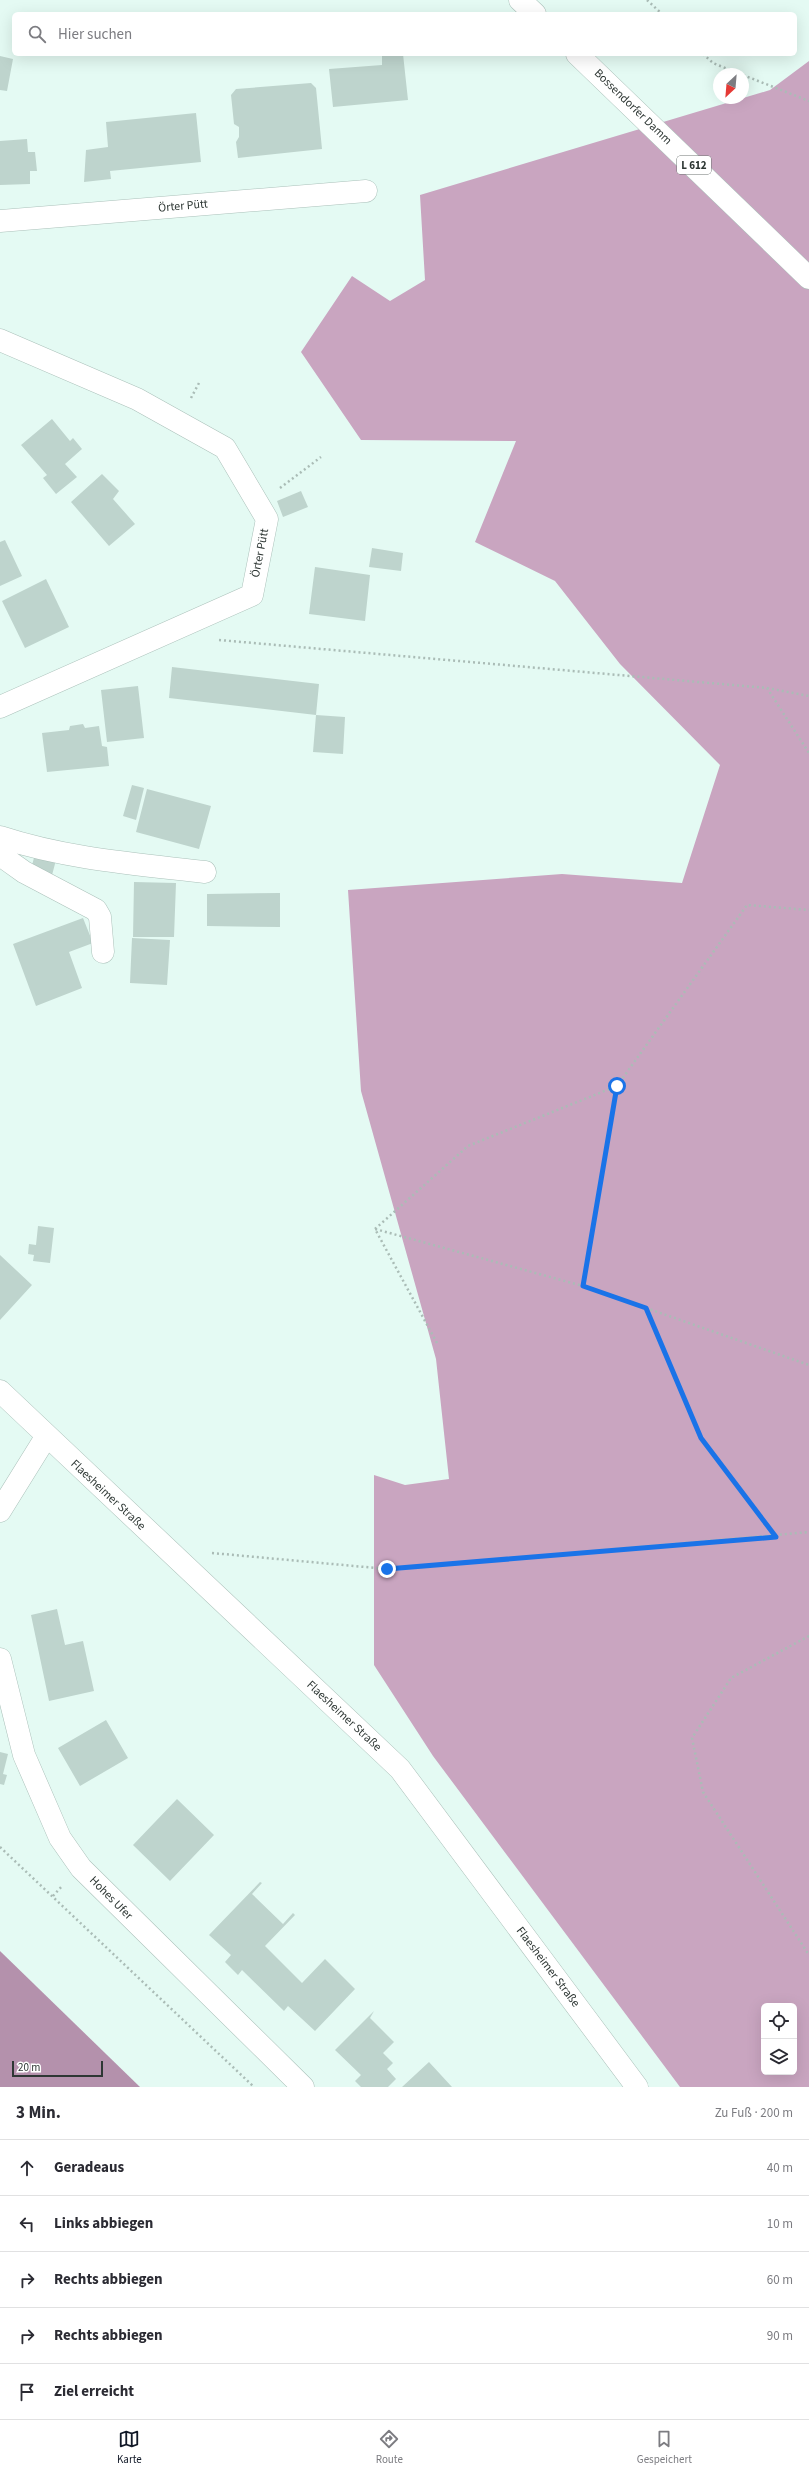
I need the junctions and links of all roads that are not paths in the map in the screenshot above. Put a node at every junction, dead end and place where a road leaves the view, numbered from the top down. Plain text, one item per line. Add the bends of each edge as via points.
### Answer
1 (520, 0) edge
2 (533, 12) edge
3 (579, 56) edge
4 (366, 191) dead end
5 (0, 221) edge
6 (809, 278) edge
7 (0, 340) edge
8 (0, 707) edge
9 (0, 837) edge
10 (0, 855) edge
11 (205, 872) dead end
12 (103, 952) dead end
13 (0, 1391) edge
14 (46, 1437) junction
15 (0, 1511) edge
16 (0, 1659) edge
17 (303, 2087) edge
18 (637, 2087) edge

1 - 2 main road
3 - 6 main road, Bossendorfer Damm / L 612
4 - 5 main road, Örter Pütt
7 - 8 main road, Örter Pütt via 138,399 225,448 267,519 252,595
9 - 11 main road via 89,859
10 - 12 main road via 24,872 96,910 100,917
13 - 14 main road, Flaesheimer Straße
14 - 15 main road
14 - 18 main road, Flaesheimer Straße via 400,1768
16 - 17 main road, Hohes Ufer via 24,1756 60,1838 81,1868

